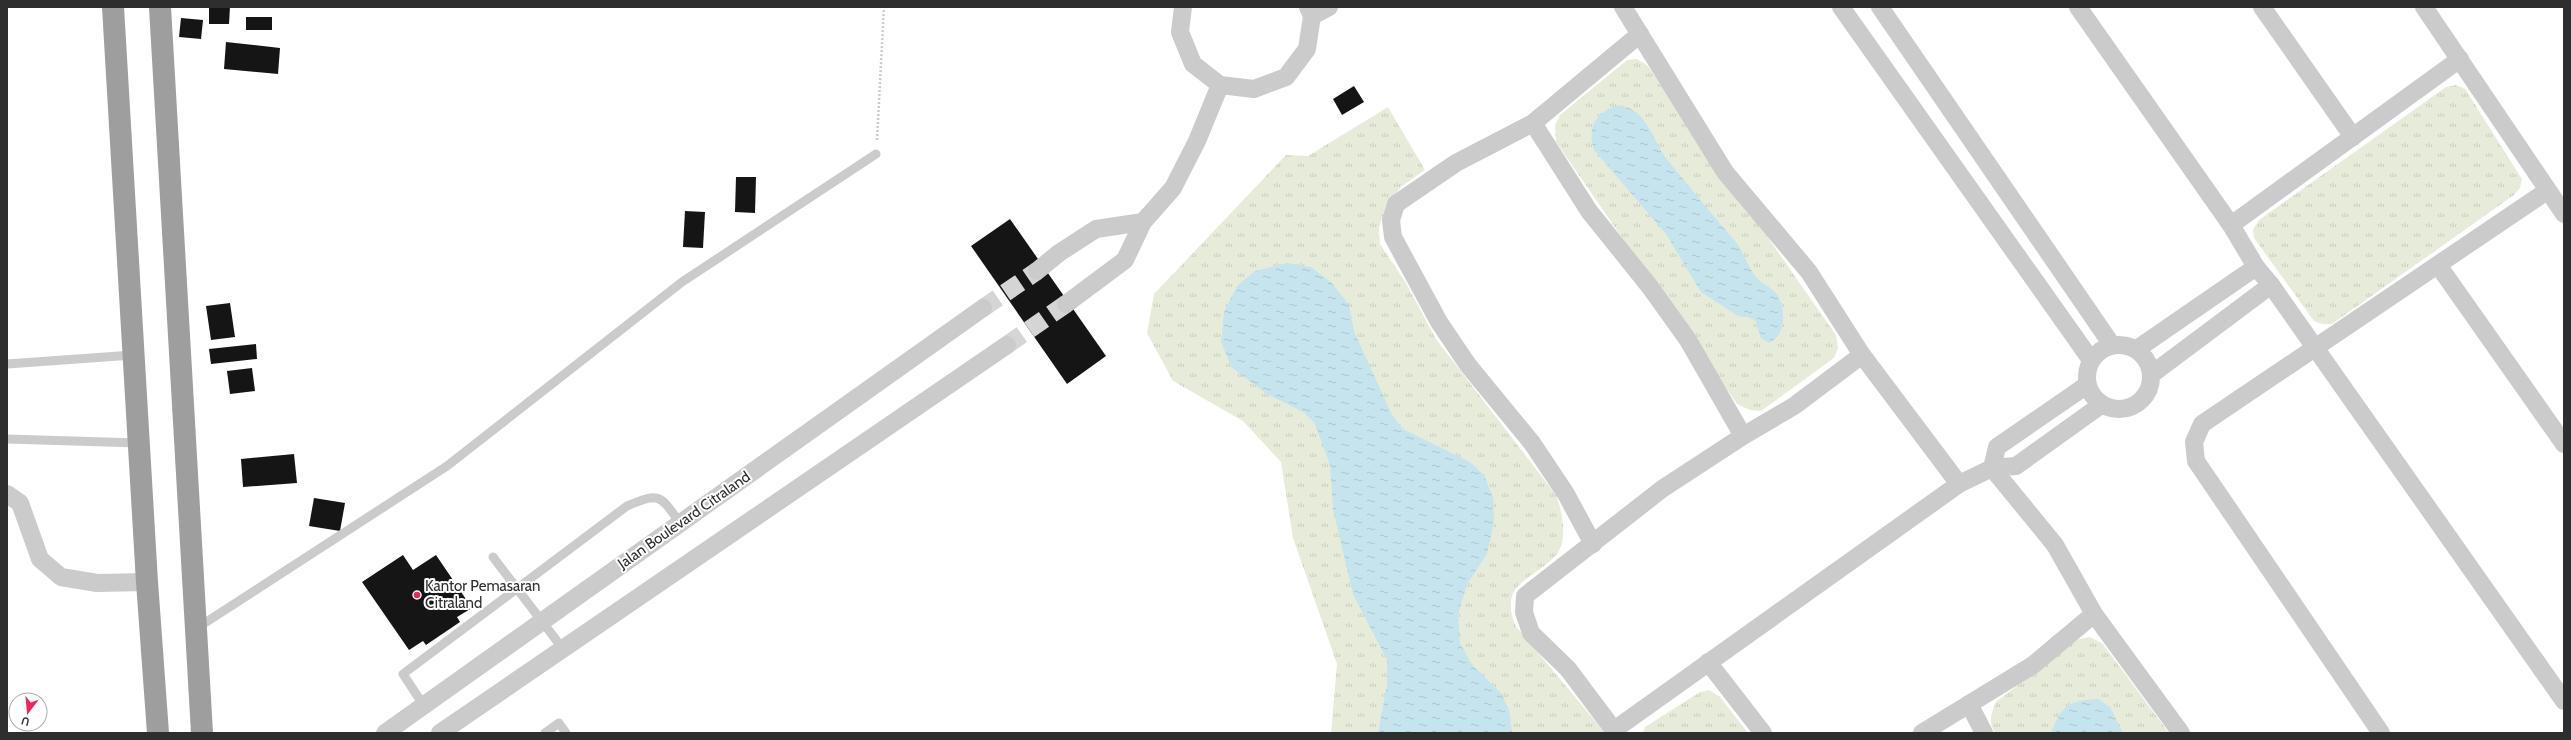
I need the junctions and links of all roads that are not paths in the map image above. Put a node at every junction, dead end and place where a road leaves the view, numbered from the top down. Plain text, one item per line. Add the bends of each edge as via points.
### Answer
1 (113, 7) edge
2 (160, 7) edge
3 (1183, 7) edge
4 (1329, 7) edge
5 (1622, 7) edge
6 (1841, 7) edge
7 (1880, 7) edge
8 (2078, 7) edge
9 (2262, 7) edge
10 (2424, 7) edge
11 (1310, 11) edge
12 (1640, 34) junction
13 (2460, 59) junction
14 (1220, 85) junction
15 (1533, 123) junction
16 (2352, 137) junction
17 (876, 154) road end
18 (2547, 190) junction
19 (2564, 214) edge
20 (1143, 222) junction
21 (2231, 225) junction
22 (2438, 265) junction
23 (2256, 267) junction
24 (1036, 271) tunnel mouth
25 (2271, 285) junction
26 (1066, 304) tunnel mouth
27 (983, 308) tunnel mouth
28 (1007, 345) tunnel mouth
29 (2112, 345) junction
30 (2316, 348) junction
31 (2137, 349) junction
32 (133, 355) junction
33 (1862, 355) junction
34 (2091, 360) junction
35 (7, 364) edge
36 (2152, 374) junction
37 (2087, 385) junction
38 (2101, 405) junction
39 (1743, 436) junction
40 (7, 439) edge
41 (140, 443) junction
42 (2564, 444) edge
43 (1992, 468) junction
44 (1959, 484) junction
45 (7, 494) edge
46 (680, 523) junction
47 (1593, 544) junction
48 (493, 557) dead end
49 (147, 582) junction
50 (518, 589) junction
51 (2094, 614) junction
52 (543, 621) junction
53 (196, 629) junction
54 (563, 649) junction
55 (1708, 662) junction
56 (2564, 701) edge
57 (1969, 704) junction
58 (424, 706) junction
59 (1615, 732) edge
60 (158, 733) edge
61 (202, 733) edge
62 (385, 733) edge
63 (440, 733) edge
64 (545, 733) edge
65 (566, 733) edge
66 (1763, 733) edge
67 (1922, 733) edge
68 (1984, 733) edge
69 (2181, 733) edge
70 (2380, 733) edge

1 - 32 highway
2 - 53 highway
3 - 14 street via 1180,32 1193,64
4 - 11 street
5 - 12 street
6 - 34 street
7 - 29 street
8 - 21 street
9 - 16 street
10 - 13 street
11 - 14 street via 1307,49 1286,77 1254,89
12 - 15 street
12 - 33 street via 1725,172 1809,272
13 - 16 street
13 - 18 street
14 - 20 street via 1197,141 1173,188
15 - 39 street via 1589,211 1650,287 1688,340
15 - 47 street via 1456,162 1396,204 1391,220 1393,237 1439,322 1468,365 1532,443 1566,494
16 - 21 street
17 - 53 lane via 682,282 447,466
18 - 19 street
18 - 22 street
20 - 24 street via 1096,229
20 - 26 street via 1125,260
21 - 23 street
22 - 30 street
22 - 42 street
23 - 25 street
23 - 31 street
25 - 30 street
25 - 36 street
27 - 46 street, Jalan Boulevard Citraland
28 - 54 street
29 - 31 street
29 - 34 street via 2100,350
30 - 56 street
30 - 70 street via 2202,424 2194,442 2196,461
31 - 36 street via 2147,360
32 - 35 lane
32 - 41 highway
33 - 39 street via 1794,406
33 - 44 street
34 - 37 street via 2086,372
36 - 38 street via 2149,392 2136,405 2119,410
37 - 38 street via 2092,396
37 - 43 street via 1997,446
38 - 43 street via 2016,466
39 - 47 street via 1662,489
40 - 41 lane
41 - 49 highway
43 - 44 street
43 - 51 street via 2055,545
44 - 55 street
45 - 49 street via 20,503 40,559 60,577 97,583
46 - 50 lane via 664,500 650,496 627,506
46 - 52 street, Jalan Boulevard Citraland
47 - 59 street via 1525,596 1524,612 1531,633 1568,669
48 - 50 lane
49 - 60 highway
50 - 52 lane
50 - 58 lane via 402,674
51 - 57 street via 2033,665
51 - 69 street
52 - 54 lane
52 - 58 street, Jalan Boulevard Citraland
53 - 61 highway
54 - 63 street
55 - 59 street
55 - 66 street
57 - 67 street
57 - 68 street
58 - 62 street, Jalan Boulevard Citraland
64 - 65 lane via 559,723

